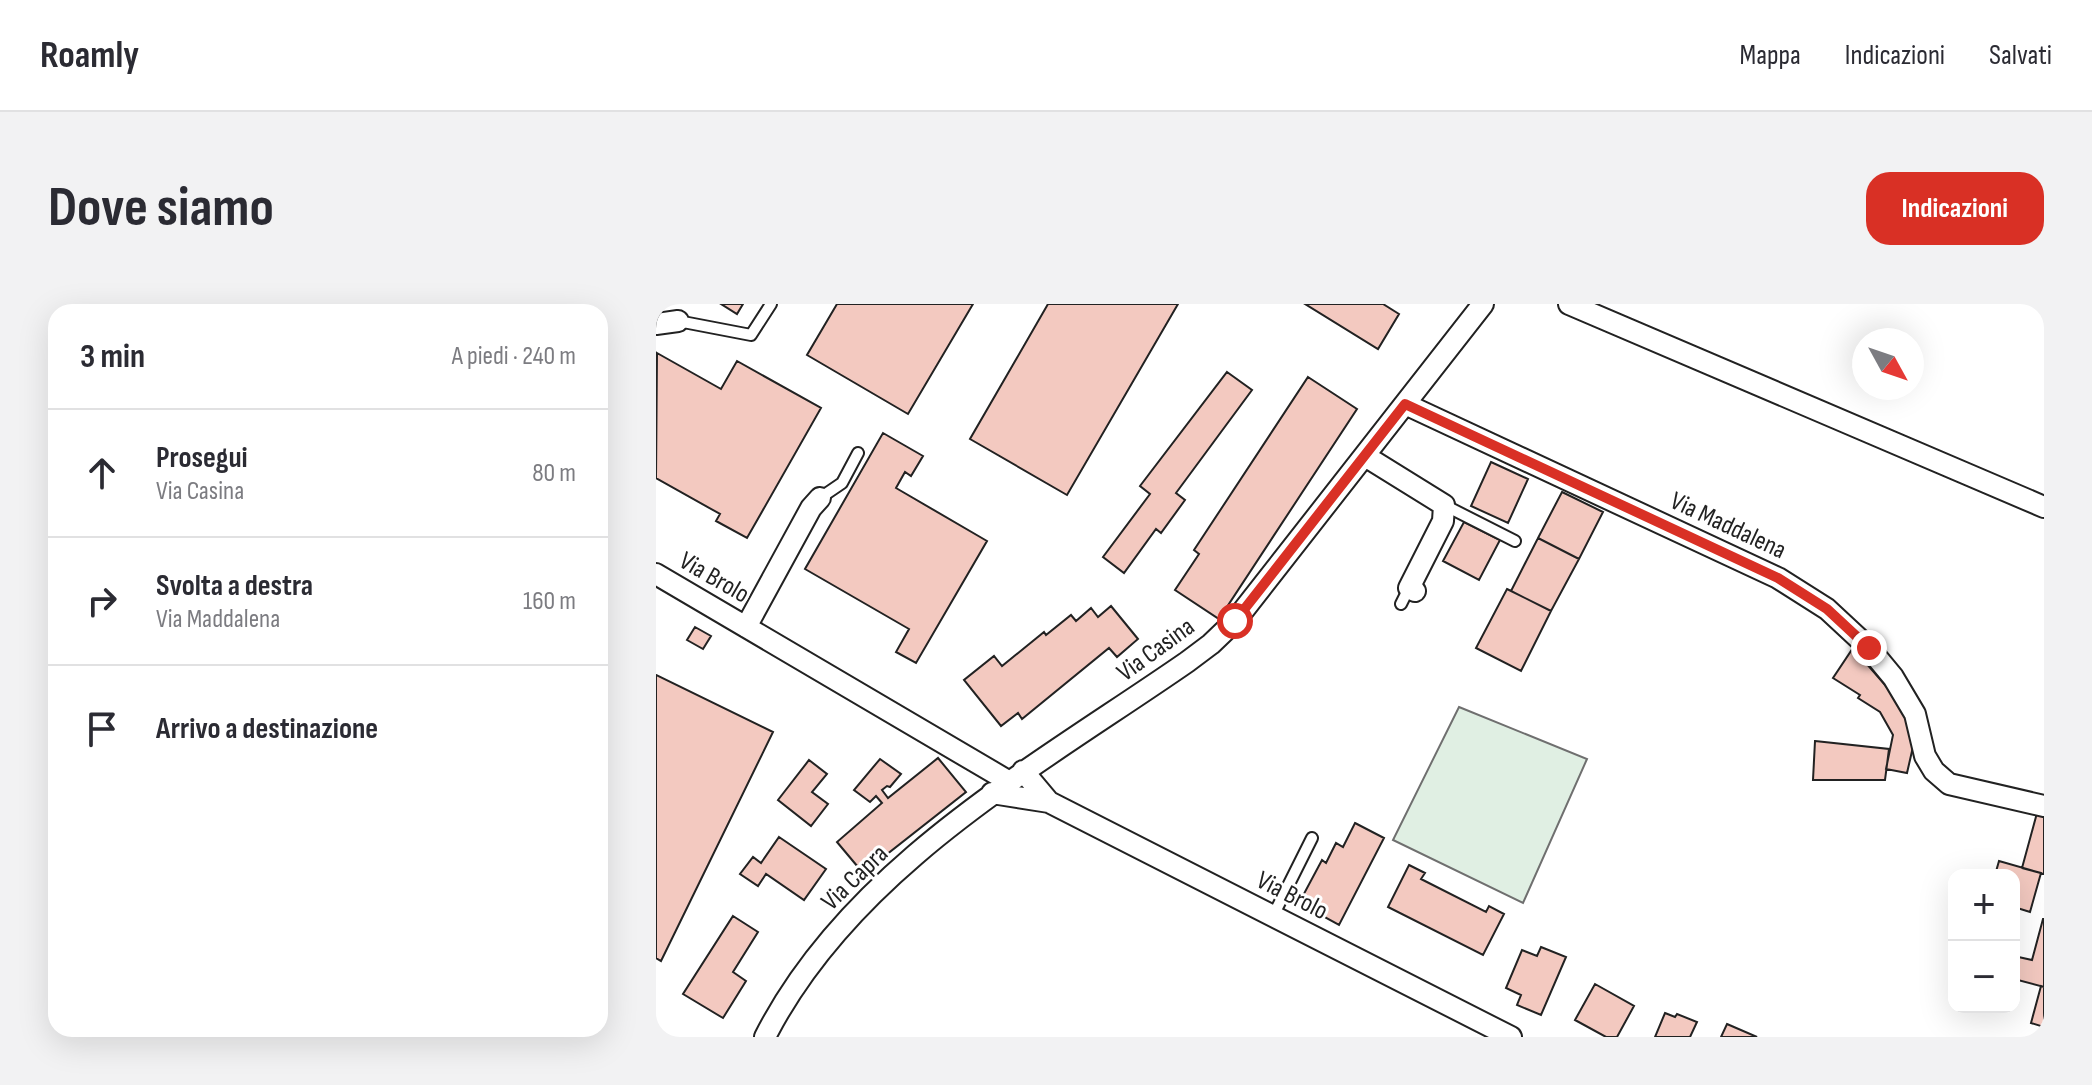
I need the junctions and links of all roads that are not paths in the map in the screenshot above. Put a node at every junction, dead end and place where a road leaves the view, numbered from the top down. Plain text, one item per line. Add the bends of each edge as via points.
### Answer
1 (771, 304) edge
2 (1483, 304) edge
3 (1569, 304) edge
4 (678, 321) joint
5 (656, 324) edge
6 (1405, 404) junction
7 (858, 453) dead end
8 (1365, 456) junction
9 (820, 498) joint
10 (1444, 505) junction
11 (2044, 507) edge
12 (1515, 541) dead end
13 (656, 574) edge
14 (1414, 595) dead end
15 (746, 627) junction
16 (1008, 782) junction
17 (1049, 802) junction
18 (2044, 806) edge
19 (1312, 838) dead end
20 (1273, 916) junction
21 (765, 1037) edge
22 (1511, 1037) edge

1 - 4 lane via 751,335
2 - 6 street, Via Casina
3 - 11 street
4 - 5 street
6 - 8 street, Via Casina
6 - 18 street, Via Maddalena via 1778,578 1827,609 1869,648 1915,714 1925,756 1949,784
7 - 9 lane via 842,483
8 - 10 street
8 - 16 street, Via Casina via 1211,644
9 - 15 street, Via Brolo
10 - 12 lane
10 - 14 street via 1443,521
13 - 15 street, Via Brolo
15 - 16 street, Via Brolo
16 - 17 street, Via Brolo
16 - 17 street, Via Brolo
16 - 21 street, Via Capra via 856,909 796,985
17 - 20 street, Via Brolo
19 - 20 lane
20 - 22 street, Via Brolo

